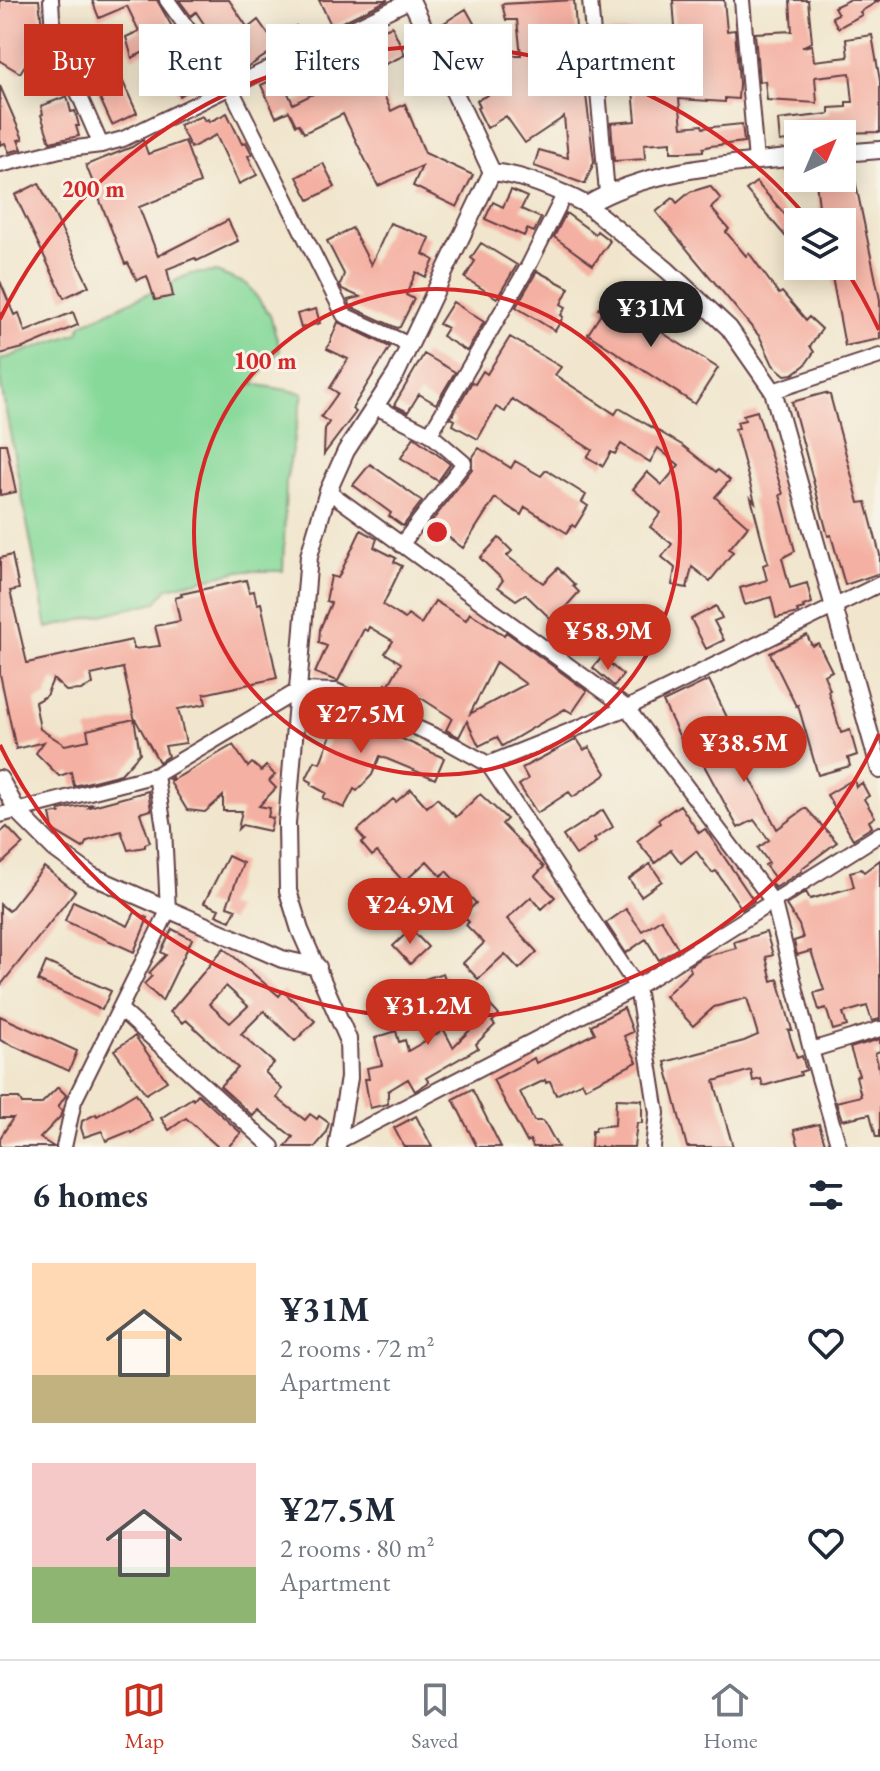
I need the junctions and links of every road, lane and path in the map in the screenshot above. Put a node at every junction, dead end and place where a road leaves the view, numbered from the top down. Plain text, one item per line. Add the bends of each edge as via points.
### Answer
1 (51, 0) edge
2 (167, 0) edge
3 (411, 0) edge
4 (590, 0) edge
5 (742, 0) edge
6 (184, 24) edge
7 (250, 80) edge
8 (216, 96) edge
9 (234, 96) edge
10 (101, 145) junction
11 (880, 150) edge
12 (856, 152) edge
13 (784, 158) edge
14 (756, 161) junction
15 (0, 165) edge
16 (492, 172) junction
17 (565, 193) junction
18 (607, 193) junction
19 (587, 205) junction
20 (410, 345) junction
21 (880, 356) edge
22 (773, 391) junction
23 (376, 407) junction
24 (430, 434) junction
25 (328, 491) junction
26 (401, 545) junction
27 (880, 584) edge
28 (833, 605) junction
29 (299, 690) junction
30 (627, 708) junction
31 (488, 764) junction
32 (880, 770) edge
33 (156, 775) junction
34 (0, 779) edge
35 (18, 812) junction
36 (0, 815) edge
37 (880, 834) edge
38 (774, 903) junction
39 (168, 911) junction
40 (318, 967) junction
41 (637, 987) junction
42 (120, 1009) junction
43 (880, 1029) edge
44 (811, 1050) junction
45 (338, 1144) edge
46 (64, 1147) edge
47 (272, 1147) edge
48 (653, 1147) edge
49 (839, 1147) edge

1 - 10 street via 53,35
2 - 6 street
3 - 7 street
3 - 16 street
4 - 18 street
5 - 14 street
8 - 10 street
9 - 20 street via 344,315
10 - 15 street
11 - 12 street
13 - 14 street
14 - 18 street via 685,170
16 - 17 street
16 - 20 street
17 - 19 street
17 - 24 street
18 - 19 street
19 - 22 street via 729,328
20 - 23 street
21 - 22 street
22 - 28 street
23 - 24 street
23 - 25 street via 346,451
24 - 26 street via 464,463
25 - 26 street
25 - 29 street via 309,556
26 - 30 street
27 - 28 street
28 - 30 street
28 - 32 street
29 - 31 street via 336,691
29 - 33 street
29 - 40 street via 287,823 288,891
30 - 31 street
30 - 38 street
31 - 41 street
33 - 35 street
33 - 39 street
34 - 35 street
35 - 36 street
35 - 39 street via 92,876
37 - 38 street
38 - 41 street
38 - 44 street
39 - 40 street via 282,959
39 - 42 street
40 - 45 street via 348,1039 349,1078
41 - 45 street
41 - 48 street via 657,1113
42 - 46 street via 74,1101
42 - 47 street
43 - 44 street
44 - 49 street

